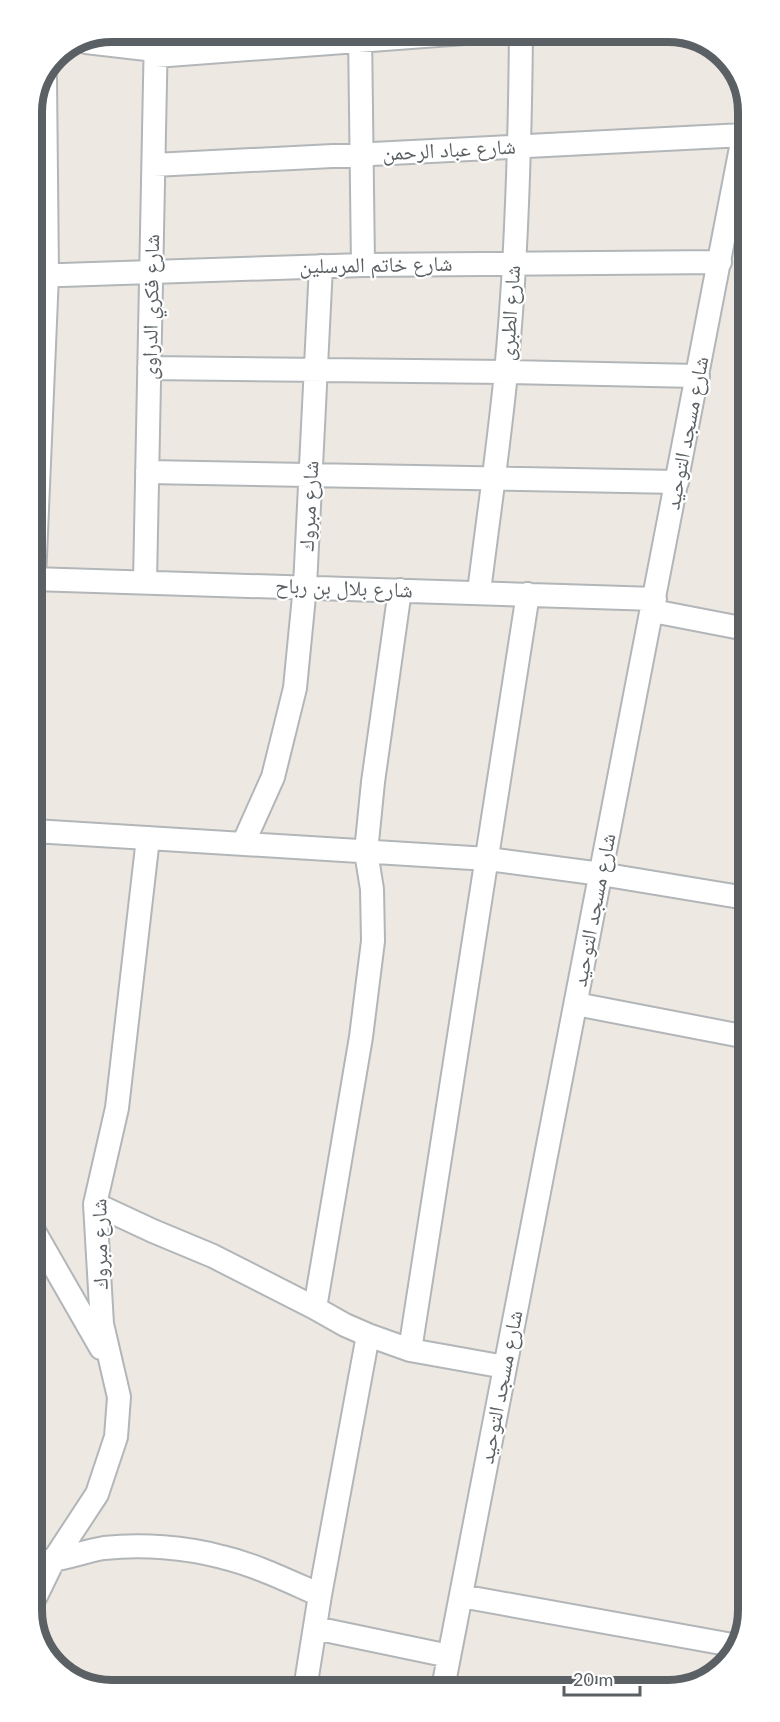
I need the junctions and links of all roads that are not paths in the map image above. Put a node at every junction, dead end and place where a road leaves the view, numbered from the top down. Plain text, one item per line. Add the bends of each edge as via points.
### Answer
1 (237, 42) edge
2 (360, 42) edge
3 (521, 42) edge
4 (100, 43) edge
5 (155, 46) edge
6 (45, 93) edge
7 (738, 134) edge
8 (520, 147) junction
9 (362, 154) junction
10 (154, 165) junction
11 (738, 166) edge
12 (42, 176) edge
13 (720, 262) junction
14 (514, 263) junction
15 (363, 265) junction
16 (321, 266) junction
17 (151, 271) junction
18 (42, 275) edge
19 (149, 368) junction
20 (316, 370) junction
21 (506, 372) junction
22 (698, 376) junction
23 (147, 472) junction
24 (311, 475) junction
25 (493, 478) junction
26 (677, 482) junction
27 (42, 579) edge
28 (145, 582) junction
29 (305, 586) junction
30 (400, 590) junction
31 (480, 592) junction
32 (528, 594) junction
33 (654, 605) junction
34 (738, 627) edge
35 (42, 831) edge
36 (148, 838) junction
37 (243, 844) junction
38 (366, 852) junction
39 (488, 860) junction
40 (601, 874) junction
41 (738, 897) edge
42 (576, 1004) junction
43 (738, 1035) edge
44 (95, 1204) junction
45 (42, 1245) edge
46 (315, 1308) junction
47 (368, 1335) junction
48 (410, 1350) junction
49 (112, 1367) junction
50 (505, 1367) junction
51 (44, 1562) edge
52 (320, 1595) junction
53 (461, 1596) junction
54 (315, 1628) junction
55 (729, 1644) edge
56 (449, 1656) junction
57 (306, 1680) edge
58 (444, 1680) edge

1 - 5 street
2 - 9 street
3 - 8 street, شارع الطبرى
4 - 5 street
5 - 10 street, شارع فكري الدراوى
6 - 12 street
7 - 8 street, شارع عباد الرحمن
8 - 9 street, شارع عباد الرحمن
8 - 14 street, شارع الطبرى
9 - 10 street, شارع عباد الرحمن
9 - 15 street
10 - 17 street, شارع فكري الدراوى
11 - 13 street, شارع مسجد التوحيد
13 - 14 street, شارع خاتم المرسلين
13 - 22 street, شارع مسجد التوحيد
14 - 15 street, شارع خاتم المرسلين
14 - 21 street, شارع الطبرى
15 - 16 street, شارع خاتم المرسلين
16 - 17 street, شارع خاتم المرسلين
16 - 20 street, شارع مبروك
17 - 18 street, شارع خاتم المرسلين
17 - 19 street, شارع فكري الدراوى
19 - 20 street
19 - 23 street, شارع فكري الدراوى
20 - 21 street
20 - 24 street, شارع مبروك
21 - 22 street
21 - 25 street, شارع الطبرى
22 - 26 street, شارع مسجد التوحيد
23 - 24 street
23 - 28 street, شارع فكري الدراوى
24 - 25 street
24 - 29 street, شارع مبروك
25 - 26 street
25 - 31 street, شارع الطبرى
26 - 33 street, شارع مسجد التوحيد
27 - 28 street, شارع بلال بن رباح
28 - 29 street, شارع بلال بن رباح
29 - 30 street, شارع بلال بن رباح
29 - 37 street, شارع مبروك via 295,688 273,777
30 - 31 street, شارع بلال بن رباح
30 - 38 street
31 - 32 street, شارع بلال بن رباح
32 - 33 street, شارع بلال بن رباح
32 - 39 street
33 - 34 street, شارع بلال بن رباح
33 - 40 street, شارع مسجد التوحيد
35 - 36 street
36 - 37 street
36 - 44 street, شارع مبروك via 117,1108
37 - 38 street
38 - 39 street
38 - 46 street via 372,889 373,941 361,1037
39 - 40 street
39 - 48 street
40 - 41 street
40 - 42 street, شارع مسجد التوحيد
42 - 43 street
42 - 50 street, شارع مسجد التوحيد
44 - 46 street via 213,1256
44 - 49 street, شارع مبروك via 102,1324
45 - 49 street
46 - 47 street
47 - 48 street
47 - 52 street
48 - 50 street
49 - 51 street, شارع مبروك via 119,1397 116,1437 97,1494
50 - 53 street, شارع مسجد التوحيد
51 - 52 street via 103,1548 191,1550 268,1572
52 - 54 street
53 - 55 street
53 - 56 street, شارع مسجد التوحيد
54 - 56 street
54 - 57 street
56 - 58 street, شارع مسجد التوحيد

